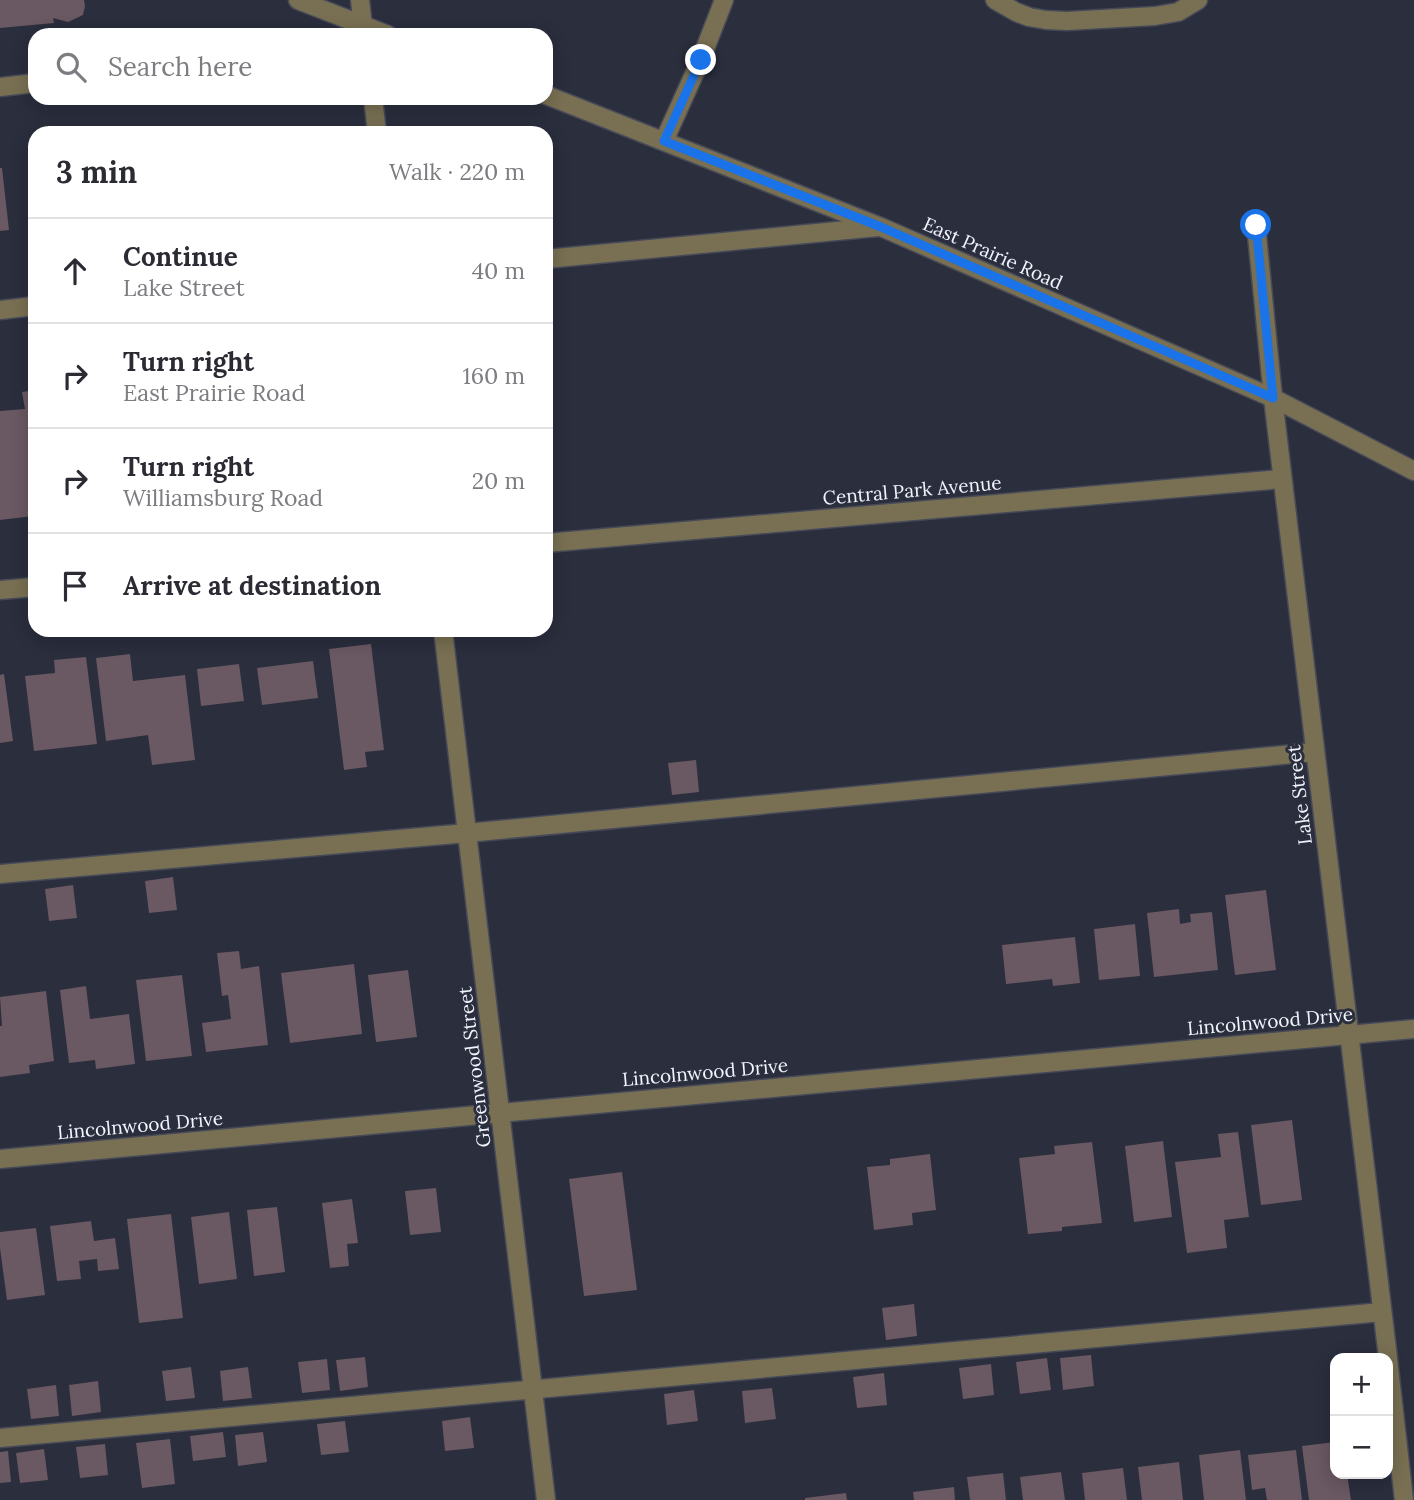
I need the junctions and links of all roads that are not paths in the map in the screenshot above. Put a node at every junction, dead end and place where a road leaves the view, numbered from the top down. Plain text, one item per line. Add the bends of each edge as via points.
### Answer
1 (298, 0) edge
2 (360, 0) edge
3 (724, 0) edge
4 (995, 0) edge
5 (1198, 0) edge
6 (351, 28) edge
7 (359, 28) edge
8 (28, 84) edge
9 (0, 87) edge
10 (553, 98) edge
11 (374, 105) edge
12 (376, 126) edge
13 (664, 141) junction
14 (1256, 225) dead end
15 (881, 227) junction
16 (553, 258) edge
17 (28, 307) edge
18 (0, 310) edge
19 (1273, 398) junction
20 (1414, 471) edge
21 (1282, 479) junction
22 (553, 542) edge
23 (28, 588) edge
24 (0, 590) edge
25 (444, 637) edge
26 (1315, 752) junction
27 (467, 833) junction
28 (0, 874) edge
29 (1414, 1029) edge
30 (1349, 1035) junction
31 (500, 1112) junction
32 (0, 1159) edge
33 (1382, 1312) junction
34 (1387, 1353) edge
35 (533, 1390) junction
36 (1393, 1403) edge
37 (0, 1438) edge
38 (546, 1500) edge
39 (1404, 1500) edge

1 - 6 street
2 - 7 street
3 - 13 street
4 - 5 street via 1029,17 1067,21 1155,16 1178,12
8 - 9 street
10 - 13 street, East Prairie Road
11 - 12 street
13 - 15 street, East Prairie Road
14 - 19 street, Lake Street
15 - 16 street
15 - 19 street, East Prairie Road
17 - 18 street
19 - 20 street, East Prairie Road
19 - 21 street, Lake Street
21 - 22 street, Central Park Avenue
21 - 26 street, Lake Street
23 - 24 street
25 - 27 street, Greenwood Street
26 - 27 street
26 - 30 street, Lake Street
27 - 28 street
27 - 31 street, Greenwood Street
29 - 30 street, Lincolnwood Drive
30 - 31 street, Lincolnwood Drive
30 - 33 street, Lake Street
31 - 32 street, Lincolnwood Drive
31 - 35 street, Greenwood Street
33 - 34 street, Lake Street
33 - 35 street
35 - 37 street
35 - 38 street, Greenwood Street
36 - 39 street, Lake Street

